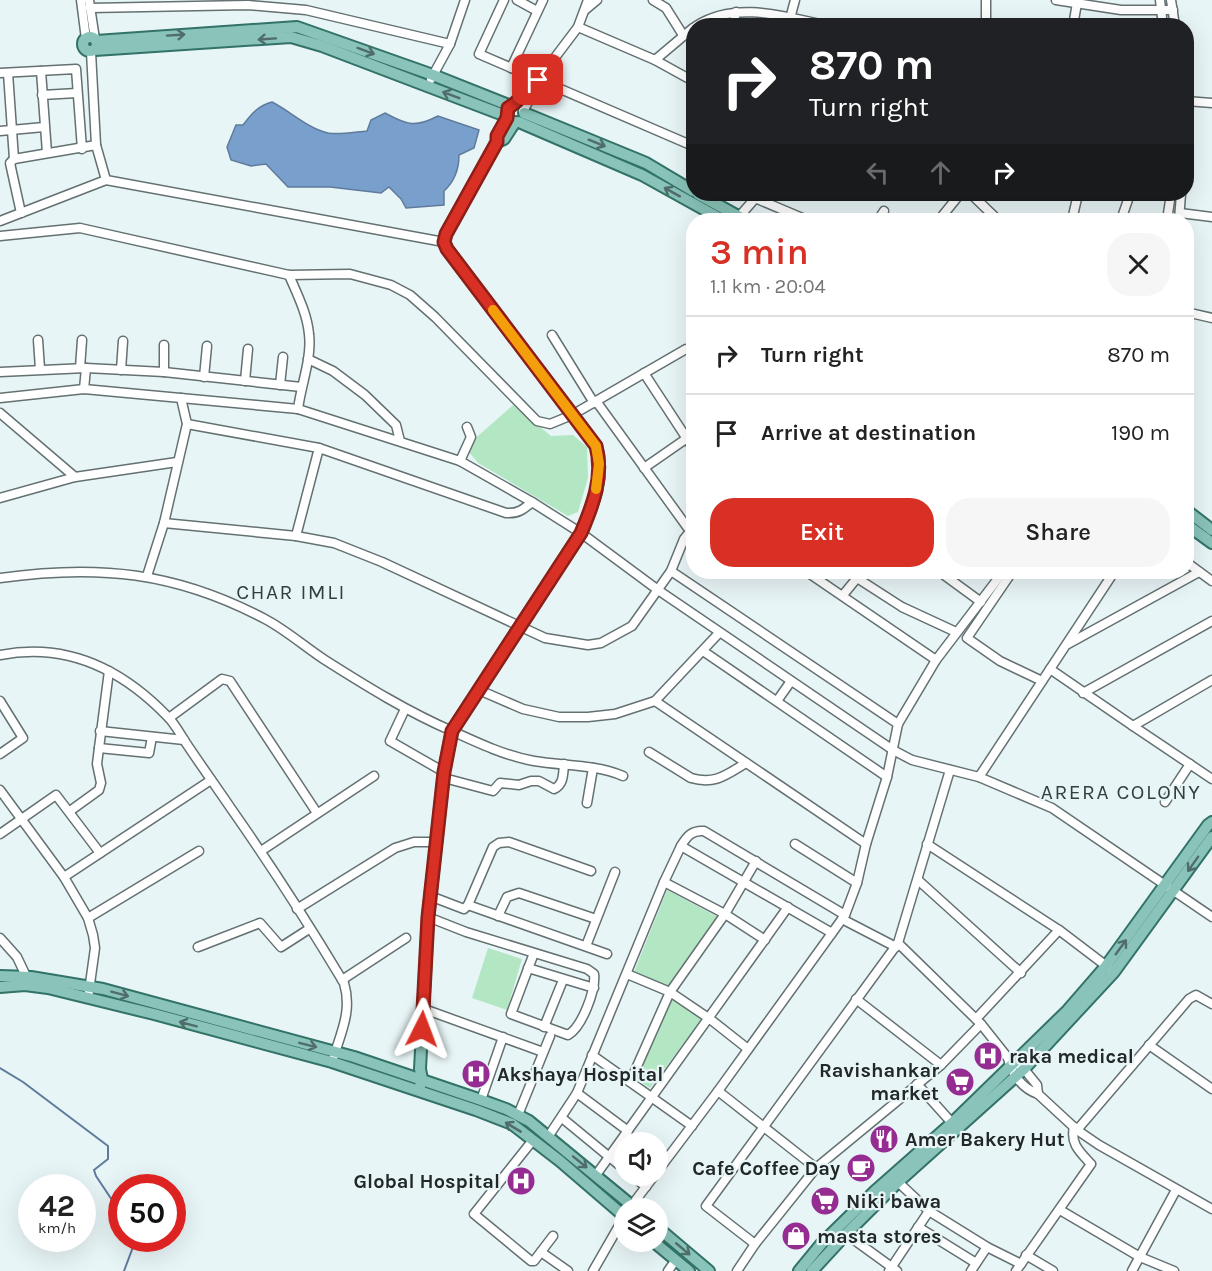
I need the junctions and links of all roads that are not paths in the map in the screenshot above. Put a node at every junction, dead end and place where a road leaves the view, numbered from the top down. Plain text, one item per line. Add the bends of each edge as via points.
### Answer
1 (81, 0) edge
2 (465, 0) edge
3 (504, 0) edge
4 (517, 0) edge
5 (543, 0) edge
6 (588, 0) edge
7 (597, 0) edge
8 (653, 0) edge
9 (795, 0) edge
10 (986, 0) edge
11 (1056, 0) edge
12 (1119, 0) edge
13 (1160, 0) edge
14 (1171, 0) edge
15 (1077, 3) junction
16 (89, 4) edge
17 (585, 10) junction
18 (1121, 10) junction
19 (1161, 10) junction
20 (1173, 10) junction
21 (537, 11) junction
22 (736, 12) junction
23 (713, 18) edge
24 (735, 18) edge
25 (779, 18) edge
26 (791, 18) edge
27 (986, 18) edge
28 (1074, 18) edge
29 (1162, 18) edge
30 (1174, 18) edge
31 (578, 27) junction
32 (686, 32) edge
33 (683, 34) junction
34 (93, 44) junction
35 (450, 44) junction
36 (655, 60) junction
37 (511, 68) junction
38 (41, 71) junction
39 (4, 73) edge
40 (433, 75) junction
41 (686, 77) edge
42 (537, 81) junction
43 (428, 87) junction
44 (77, 93) junction
45 (42, 95) junction
46 (1194, 101) edge
47 (1212, 103) edge
48 (515, 114) junction
49 (44, 127) junction
50 (0, 130) edge
51 (13, 130) junction
52 (560, 134) junction
53 (686, 143) edge
54 (96, 145) junction
55 (82, 149) junction
56 (47, 153) junction
57 (14, 159) junction
58 (106, 180) junction
59 (686, 186) edge
60 (686, 199) edge
61 (689, 201) edge
62 (710, 201) edge
63 (767, 201) edge
64 (954, 201) edge
65 (978, 201) edge
66 (21, 213) junction
67 (710, 213) edge
68 (730, 213) edge
69 (792, 213) edge
70 (945, 213) edge
71 (991, 213) edge
72 (1194, 217) edge
73 (1212, 217) edge
74 (0, 221) edge
75 (0, 236) edge
76 (444, 242) junction
77 (289, 275) junction
78 (1194, 314) edge
79 (1212, 318) edge
80 (552, 335) dead end
81 (38, 340) dead end
82 (82, 340) dead end
83 (123, 341) dead end
84 (165, 345) dead end
85 (207, 346) dead end
86 (248, 349) dead end
87 (686, 352) edge
88 (283, 357) dead end
89 (308, 359) junction
90 (83, 368) junction
91 (40, 369) junction
92 (122, 370) junction
93 (0, 372) edge
94 (164, 372) junction
95 (644, 373) junction
96 (204, 377) junction
97 (245, 381) junction
98 (280, 385) junction
99 (301, 387) junction
100 (84, 389) junction
101 (0, 398) edge
102 (181, 398) junction
103 (595, 402) junction
104 (298, 409) junction
105 (0, 413) edge
106 (572, 415) junction
107 (187, 424) junction
108 (467, 427) dead end
109 (686, 431) edge
110 (686, 440) edge
111 (400, 441) junction
112 (319, 448) junction
113 (177, 462) junction
114 (460, 462) junction
115 (644, 468) junction
116 (75, 477) junction
117 (0, 498) edge
118 (532, 502) junction
119 (1194, 516) edge
120 (164, 523) junction
121 (686, 523) edge
122 (1194, 530) edge
123 (1212, 530) edge
124 (581, 533) junction
125 (296, 536) junction
126 (686, 536) edge
127 (1212, 543) edge
128 (1194, 568) edge
129 (671, 571) junction
130 (1199, 572) junction
131 (1194, 575) edge
132 (147, 576) junction
133 (0, 578) edge
134 (818, 579) edge
135 (853, 579) edge
136 (861, 579) edge
137 (950, 579) edge
138 (998, 579) edge
139 (1007, 579) edge
140 (1109, 579) edge
141 (1186, 579) edge
142 (1212, 581) edge
143 (658, 590) junction
144 (843, 595) junction
145 (981, 602) junction
146 (1212, 621) edge
147 (519, 627) junction
148 (956, 632) junction
149 (719, 633) junction
150 (1065, 645) junction
151 (703, 651) junction
152 (0, 655) edge
153 (936, 660) junction
154 (1050, 669) junction
155 (109, 671) junction
156 (1212, 680) edge
157 (791, 681) junction
158 (1042, 681) junction
159 (479, 690) junction
160 (1083, 693) junction
161 (655, 700) junction
162 (0, 701) edge
163 (777, 701) junction
164 (405, 709) junction
165 (169, 718) junction
166 (897, 724) junction
167 (1133, 726) junction
168 (100, 731) junction
169 (452, 731) junction
170 (152, 737) junction
171 (184, 740) junction
172 (99, 748) junction
173 (893, 750) junction
174 (649, 752) dead end
175 (0, 754) edge
176 (746, 763) junction
177 (564, 764) junction
178 (1190, 764) junction
179 (592, 768) junction
180 (950, 770) junction
181 (444, 775) junction
182 (374, 776) dead end
183 (623, 776) dead end
184 (887, 777) junction
185 (979, 777) junction
186 (1212, 779) edge
187 (212, 780) junction
188 (0, 790) edge
189 (1166, 802) dead end
190 (587, 803) dead end
191 (70, 811) junction
192 (317, 813) junction
193 (22, 818) junction
194 (1212, 822) edge
195 (0, 834) edge
196 (1212, 837) edge
197 (436, 842) junction
198 (795, 844) dead end
199 (866, 844) junction
200 (927, 844) junction
201 (681, 846) junction
202 (200, 851) dead end
203 (261, 851) junction
204 (100, 853) junction
205 (756, 861) junction
206 (591, 871) dead end
207 (615, 872) dead end
208 (64, 877) junction
209 (918, 880) junction
210 (744, 881) junction
211 (664, 882) junction
212 (857, 883) junction
213 (1170, 888) junction
214 (430, 896) junction
215 (468, 905) junction
216 (788, 907) junction
217 (297, 909) junction
218 (725, 914) junction
219 (498, 916) junction
220 (428, 917) junction
221 (843, 917) junction
222 (1212, 917) edge
223 (88, 918) junction
224 (596, 919) junction
225 (309, 928) junction
226 (1059, 930) junction
227 (832, 933) junction
228 (0, 938) edge
229 (406, 938) dead end
230 (765, 940) junction
231 (897, 945) junction
232 (586, 946) junction
233 (198, 947) dead end
234 (534, 953) junction
235 (607, 954) dead end
236 (528, 968) junction
237 (1110, 969) junction
238 (1021, 973) junction
239 (627, 974) junction
240 (0, 976) edge
241 (26, 976) junction
242 (342, 980) junction
243 (563, 980) junction
244 (0, 987) edge
245 (594, 988) junction
246 (89, 992) junction
247 (670, 992) junction
248 (856, 999) junction
249 (1212, 1004) edge
250 (424, 1009) junction
251 (710, 1019) junction
252 (978, 1022) junction
253 (544, 1027) junction
254 (550, 1036) dead end
255 (503, 1037) junction
256 (1149, 1045) junction
257 (748, 1049) junction
258 (543, 1052) junction
259 (592, 1055) junction
260 (334, 1057) junction
261 (941, 1065) junction
262 (1015, 1067) junction
263 (417, 1080) junction
264 (630, 1082) junction
265 (917, 1084) junction
266 (1212, 1089) edge
267 (718, 1091) junction
268 (577, 1094) junction
269 (652, 1098) junction
270 (481, 1100) junction
271 (518, 1115) junction
272 (562, 1118) junction
273 (952, 1123) junction
274 (692, 1126) junction
275 (762, 1126) junction
276 (1076, 1129) junction
277 (628, 1131) junction
278 (548, 1137) junction
279 (533, 1140) junction
280 (610, 1158) junction
281 (668, 1158) edge
282 (614, 1161) edge
283 (816, 1168) junction
284 (596, 1175) junction
285 (898, 1182) junction
286 (646, 1186) edge
287 (1176, 1190) junction
288 (621, 1198) edge
289 (638, 1198) edge
290 (614, 1208) edge
291 (1212, 1209) edge
292 (1060, 1210) junction
293 (929, 1211) junction
294 (918, 1227) junction
295 (614, 1233) edge
296 (846, 1234) junction
297 (553, 1236) dead end
298 (668, 1236) edge
299 (755, 1244) junction
300 (987, 1247) junction
301 (541, 1252) junction
302 (666, 1252) edge
303 (1026, 1255) junction
304 (1140, 1257) junction
305 (675, 1260) junction
306 (974, 1267) edge
307 (1019, 1269) edge
308 (893, 1270) edge
309 (568, 1271) edge
310 (592, 1271) edge
311 (668, 1271) edge
312 (689, 1271) edge
313 (709, 1271) edge
314 (737, 1271) edge
315 (799, 1271) edge
316 (812, 1271) edge
317 (1053, 1271) edge
318 (1132, 1271) edge
319 (1174, 1271) edge

1 - 34 street
2 - 35 street
3 - 37 street via 479,54
4 - 21 street
5 - 21 street
6 - 17 street
7 - 17 street
8 - 33 street via 666,8
9 - 26 street
10 - 27 street
11 - 15 street
12 - 18 street
13 - 19 street
14 - 20 street
15 - 18 street
15 - 28 street
16 - 34 street
16 - 35 street via 248,5 306,10
17 - 31 street
18 - 19 street
19 - 20 street
19 - 29 street
20 - 30 street
21 - 37 street
22 - 23 street
22 - 24 street
22 - 25 street via 757,10
31 - 36 street
31 - 42 street
32 - 33 street
33 - 36 street
34 -> 40 main road via 297,27
43 -> 34 main road via 291,38
34 - 54 street
35 - 40 street
36 - 41 street
37 - 42 street
38 - 39 street
38 - 44 street via 76,69
38 - 45 street
39 - 51 street
40 - 43 street
40 - 48 main road
42 - 48 street via 530,86
42 - 53 street
48 -> 43 main road
44 - 45 street
44 - 55 street
45 - 49 street
46 - 47 street
48 - 52 main road
48 - 76 main road via 497,136
49 - 51 street
49 - 56 street
50 - 51 street
51 - 57 street
52 -> 59 main road via 646,164
60 -> 52 main road
54 - 55 street
54 - 58 street
55 - 56 street
56 - 57 street
57 - 66 street via 10,163
58 - 66 street
58 - 76 street
67 -> 61 main road
62 - 68 main road
63 - 69 street
64 - 70 street
65 - 71 street
66 - 74 street
72 - 73 street
75 - 77 street via 80,228
76 - 106 main road
77 - 89 street via 306,315 310,336
77 - 106 street via 350,274 401,289 435,317 537,421 550,424
78 - 79 street
80 - 103 street
81 - 91 street
82 - 90 street
83 - 92 street
84 - 94 street
85 - 96 street
86 - 97 street
87 - 95 street
88 - 98 street
89 - 99 street
89 - 111 street via 333,371 365,395 396,426
90 - 91 street
90 - 92 street
90 - 100 street
91 - 93 street
92 - 94 street
94 - 96 street
95 - 103 street
95 - 109 street
96 - 97 street
97 - 98 street
98 - 99 street
99 - 104 street
100 - 101 street
100 - 102 street
102 - 104 street
102 - 107 street
103 - 106 street
103 - 115 street
104 - 111 street
105 - 116 street
106 - 124 main road via 596,446 599,464 592,507
107 - 112 street
107 - 113 street
108 - 114 street via 471,437
110 - 115 street
111 - 114 street
112 - 118 street via 506,513 522,510
112 - 125 street
113 - 116 street
113 - 120 street
114 - 118 street
115 - 121 street
116 - 117 street
118 - 124 street
119 - 123 main road
120 - 125 street
120 - 132 street
122 - 127 main road
124 - 143 street
124 - 147 main road
125 - 147 street via 360,552
126 - 129 street
128 - 130 street
129 - 143 street
129 - 166 street
130 - 131 street
130 - 142 street
132 - 133 street via 80,571
132 - 164 street via 216,595 267,620
134 - 144 street
135 - 144 street
136 - 148 street via 902,607
137 - 145 street
138 - 145 street
139 - 158 street via 967,638 1000,661
140 - 150 street
141 - 150 street
143 - 147 street via 632,626 601,643 588,645 545,638
143 - 149 street
144 - 153 street
145 - 148 street
146 - 160 street
147 - 159 main road
148 - 153 street
149 - 151 street
149 - 157 street
150 - 154 street
151 - 161 street
151 - 163 street
152 - 155 street via 49,652 86,660
153 - 166 street
154 - 158 street
154 - 160 street
155 - 165 street via 137,689
155 - 168 street
156 - 167 street
157 - 163 street
157 - 173 street
158 - 185 street
159 - 161 street via 523,709 559,717 615,714
159 - 169 main road
160 - 167 street
161 - 176 street
162 - 175 street via 23,738
163 - 184 street
164 - 169 street
164 - 181 street via 390,741
165 - 171 street
165 - 192 street via 222,679 230,681
166 - 173 street
167 - 178 street
168 - 170 street
168 - 172 street
169 - 177 street via 510,755
169 - 181 main road
170 - 171 street
170 - 172 street via 149,753
171 - 187 street
172 - 191 street via 101,786
173 - 180 street via 912,760
173 - 184 street
174 - 176 street via 697,780 717,781
176 - 199 street
177 - 179 street
177 - 181 street via 562,781 554,789 531,781 516,785 500,783 493,791
178 - 186 street
178 - 189 street
179 - 183 street
179 - 190 street
180 - 185 street
180 - 200 street
181 - 197 main road
182 - 192 street
184 - 199 street
185 - 213 street via 1052,808
187 - 203 street
187 - 204 street
188 - 193 street
191 - 193 street via 54,795
191 - 204 street
192 - 203 street
193 - 195 street
193 - 208 street
194 - 213 main road
196 -> 213 main road
197 - 214 main road
197 - 217 street via 414,842 395,848
198 - 212 street
199 - 212 street
200 - 209 street
200 - 226 street
201 - 205 street via 691,833 704,831
201 - 210 street
201 - 211 street
202 - 223 street
203 - 217 street
204 - 208 street
205 - 210 street
205 - 221 street
206 - 215 street via 499,843 493,847
207 - 224 street
208 - 223 street
209 - 231 street
209 - 238 street
210 - 216 street
210 - 218 street
211 - 218 street
211 - 239 street
212 - 221 street
213 - 222 street
213 - 237 main road
214 - 215 street via 464,909
214 - 220 main road
215 - 219 street
216 - 227 street
216 - 230 street
217 - 225 street
218 - 230 street
218 - 247 street
219 - 224 street via 507,897 519,892
219 - 232 street
220 - 234 street
220 - 250 main road
221 - 227 street
221 - 231 street
223 - 246 street via 95,948
224 - 232 street
225 - 233 street via 281,947 260,923
225 - 242 street
226 - 237 street
226 - 238 street
227 - 257 street
228 - 241 street via 17,957
229 - 242 street
230 - 251 street
231 - 248 street
231 - 252 street
232 - 235 street
234 - 236 street
234 - 245 street via 587,969 594,974
236 - 243 street
236 - 253 street via 511,1014
237 - 262 main road
238 - 252 street
239 - 247 street
239 - 259 street
240 - 241 main road
241 - 246 main road
242 - 260 street via 348,997 346,1017
243 - 245 street
243 - 253 street
244 - 246 main road
245 - 253 street via 573,1032 568,1035
246 - 260 main road
247 - 251 street
247 - 264 street
248 - 261 street
248 - 275 street
249 - 256 street via 1193,996
250 - 255 street
250 - 263 main road
251 - 257 street
251 - 269 street
252 - 261 street
252 - 262 street
254 - 258 street
255 - 258 street
255 - 270 street
256 - 266 street
256 - 276 street
257 - 267 street
258 - 271 street
259 - 264 street
259 - 268 street
260 - 263 main road
261 - 265 street
262 - 273 main road
262 - 276 street via 1037,1085 1038,1094
262 - 285 main road
263 - 270 main road
279 -> 263 main road via 512,1124
264 - 269 street
265 - 273 street
265 - 283 street
267 - 274 street
267 - 275 street
268 - 272 street
268 - 277 street
269 - 274 street
269 - 277 street
270 - 271 main road
271 - 278 main road
272 - 278 street
272 - 280 street
273 - 315 main road via 875,1191
274 - 281 street
275 - 283 street
275 - 299 street via 706,1206
276 - 287 street
276 - 292 street via 1073,1141 1091,1164
277 - 280 street
278 -> 284 main road
279 - 290 main road
279 - 301 street via 474,1214 530,1260
280 - 282 street
280 - 284 street
283 - 299 street
284 - 288 main road
285 - 293 street
285 - 296 main road
286 - 289 street
287 - 291 street
287 - 304 street
292 - 303 street
292 - 304 street
293 - 294 street
293 - 300 street
294 - 306 street
294 - 308 street
295 - 310 street
296 - 308 street
296 - 316 main road
297 - 301 street
298 -> 313 main road
299 - 314 street
300 - 306 street
300 - 307 street
301 - 309 street
302 - 305 main road
303 - 307 street
303 - 317 street
304 - 318 street
304 - 319 street
305 - 311 street
305 - 312 main road

